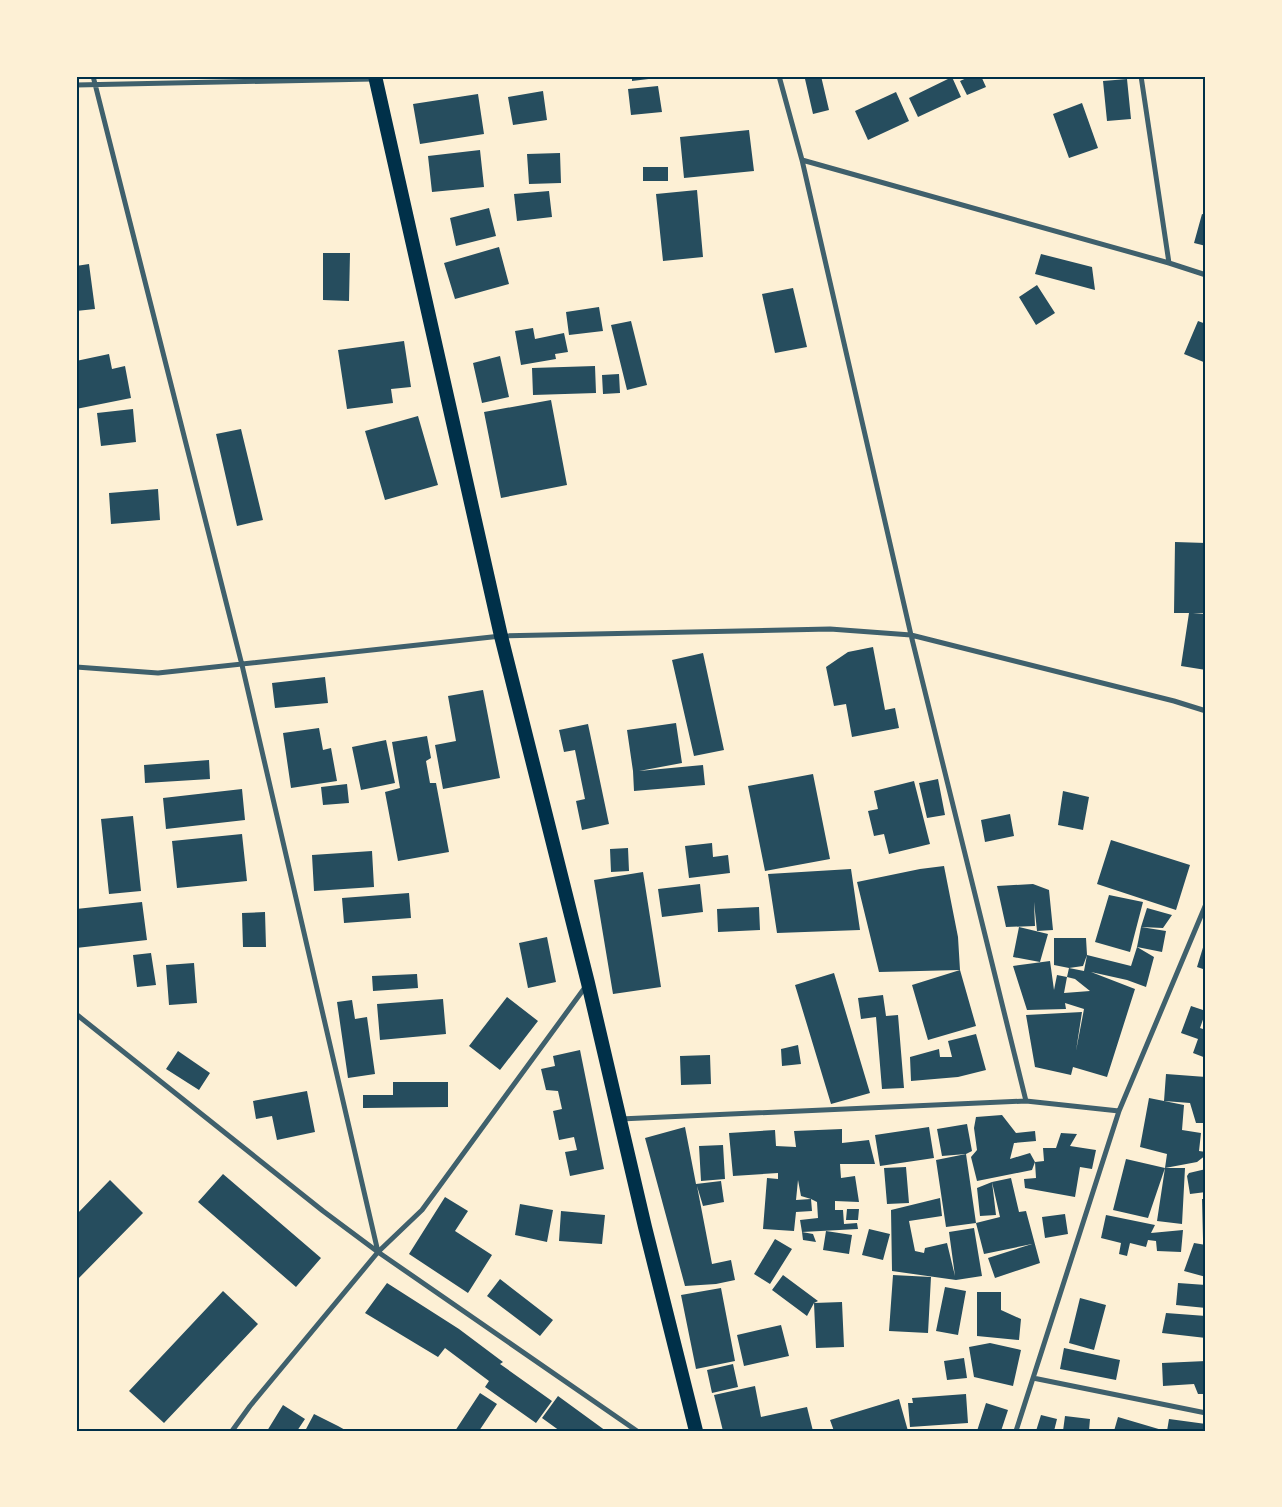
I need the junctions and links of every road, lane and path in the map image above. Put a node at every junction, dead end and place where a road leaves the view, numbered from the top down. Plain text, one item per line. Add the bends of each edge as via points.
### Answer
1 (93, 76) edge
2 (779, 76) edge
3 (1141, 76) edge
4 (376, 78) edge
5 (95, 84) junction
6 (76, 85) edge
7 (802, 160) junction
8 (1169, 263) junction
9 (1206, 275) edge
10 (911, 635) junction
11 (501, 636) junction
12 (242, 665) junction
13 (76, 667) edge
14 (1206, 711) edge
15 (1206, 904) edge
16 (588, 984) junction
17 (76, 1014) edge
18 (1026, 1101) junction
19 (1119, 1111) junction
20 (620, 1120) junction
21 (378, 1252) junction
22 (1034, 1378) junction
23 (1206, 1413) edge
24 (232, 1431) edge
25 (637, 1431) edge
26 (696, 1431) edge
27 (1016, 1431) edge

1 - 5 street
2 - 7 street
3 - 8 street
4 - 5 street
4 - 11 highway
5 - 6 street
5 - 12 street
7 - 8 street
7 - 10 street
8 - 9 street
10 - 11 street via 830,629
10 - 14 street
10 - 18 street
11 - 12 street
11 - 16 highway
12 - 13 street via 158,674
12 - 21 street
15 - 19 street
16 - 20 highway
16 - 21 street via 422,1210
17 - 21 street
18 - 19 street
18 - 20 street
19 - 22 street
20 - 26 highway
21 - 24 street
21 - 25 street
22 - 23 street
22 - 27 street

